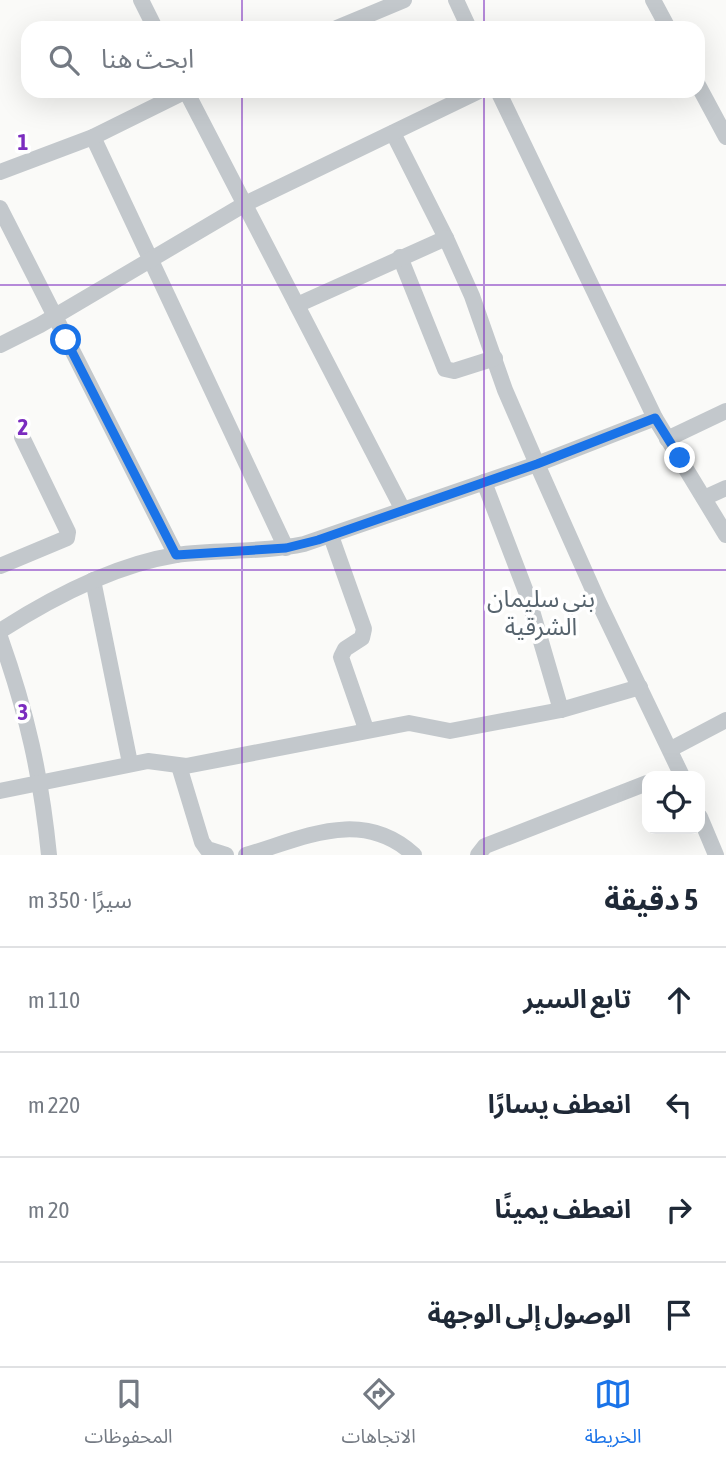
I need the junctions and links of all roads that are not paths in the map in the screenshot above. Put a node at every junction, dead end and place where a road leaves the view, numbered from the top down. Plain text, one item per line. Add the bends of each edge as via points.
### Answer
1 (141, 0) edge
2 (404, 0) edge
3 (456, 0) edge
4 (653, 0) edge
5 (152, 21) edge
6 (354, 21) edge
7 (466, 21) edge
8 (664, 21) edge
9 (172, 98) edge
10 (190, 98) edge
11 (466, 98) edge
12 (501, 98) edge
13 (705, 98) edge
14 (393, 133) junction
15 (93, 137) junction
16 (726, 137) edge
17 (0, 172) edge
18 (245, 204) junction
19 (0, 208) edge
20 (446, 238) junction
21 (400, 257) junction
22 (148, 259) junction
23 (297, 305) junction
24 (54, 316) junction
25 (0, 345) edge
26 (495, 358) junction
27 (726, 411) edge
28 (655, 418) junction
29 (22, 437) dead end
30 (667, 439) junction
31 (537, 464) junction
32 (484, 482) junction
33 (726, 488) edge
34 (704, 498) junction
35 (403, 510) junction
36 (726, 535) edge
37 (331, 536) junction
38 (286, 548) junction
39 (176, 555) junction
40 (0, 566) edge
41 (93, 580) junction
42 (0, 631) edge
43 (0, 637) edge
44 (640, 687) junction
45 (561, 710) junction
46 (726, 720) edge
47 (366, 729) junction
48 (671, 749) junction
49 (130, 764) junction
50 (179, 766) junction
51 (675, 771) edge
52 (42, 784) junction
53 (642, 785) edge
54 (0, 791) edge
55 (705, 829) edge
56 (49, 855) edge
57 (226, 855) edge
58 (246, 855) edge
59 (414, 855) edge
60 (478, 855) edge
61 (716, 855) edge

1 - 5 street
2 - 6 street
3 - 7 street
4 - 8 street
9 - 15 street
10 - 18 street
11 - 14 street
12 - 28 street
13 - 16 street
14 - 18 street
14 - 20 street
15 - 17 street
15 - 22 street
18 - 22 street
18 - 23 street
19 - 24 street
20 - 21 street
20 - 26 street
21 - 23 street
21 - 26 street via 445,369 454,371
22 - 24 street
22 - 38 street
23 - 35 street
24 - 25 street
24 - 39 street
26 - 31 street
27 - 30 street
28 - 30 street
28 - 31 street
29 - 40 street via 67,538
30 - 34 street
31 - 32 street
31 - 44 street
32 - 35 street
32 - 45 street via 528,597
33 - 34 street
34 - 36 street
35 - 37 street
37 - 38 street
37 - 47 street via 364,629 362,638 341,657
38 - 39 street
39 - 41 street
41 - 42 street
41 - 49 street
43 - 52 street
44 - 45 street
44 - 48 street
45 - 47 street via 450,731 409,723
46 - 48 street
47 - 50 street
48 - 51 street
49 - 50 street via 157,761
49 - 52 street
50 - 57 street via 202,842 207,849
52 - 54 street
52 - 56 street
53 - 60 street via 485,846
55 - 61 street
58 - 59 street via 335,829 358,828 384,834

